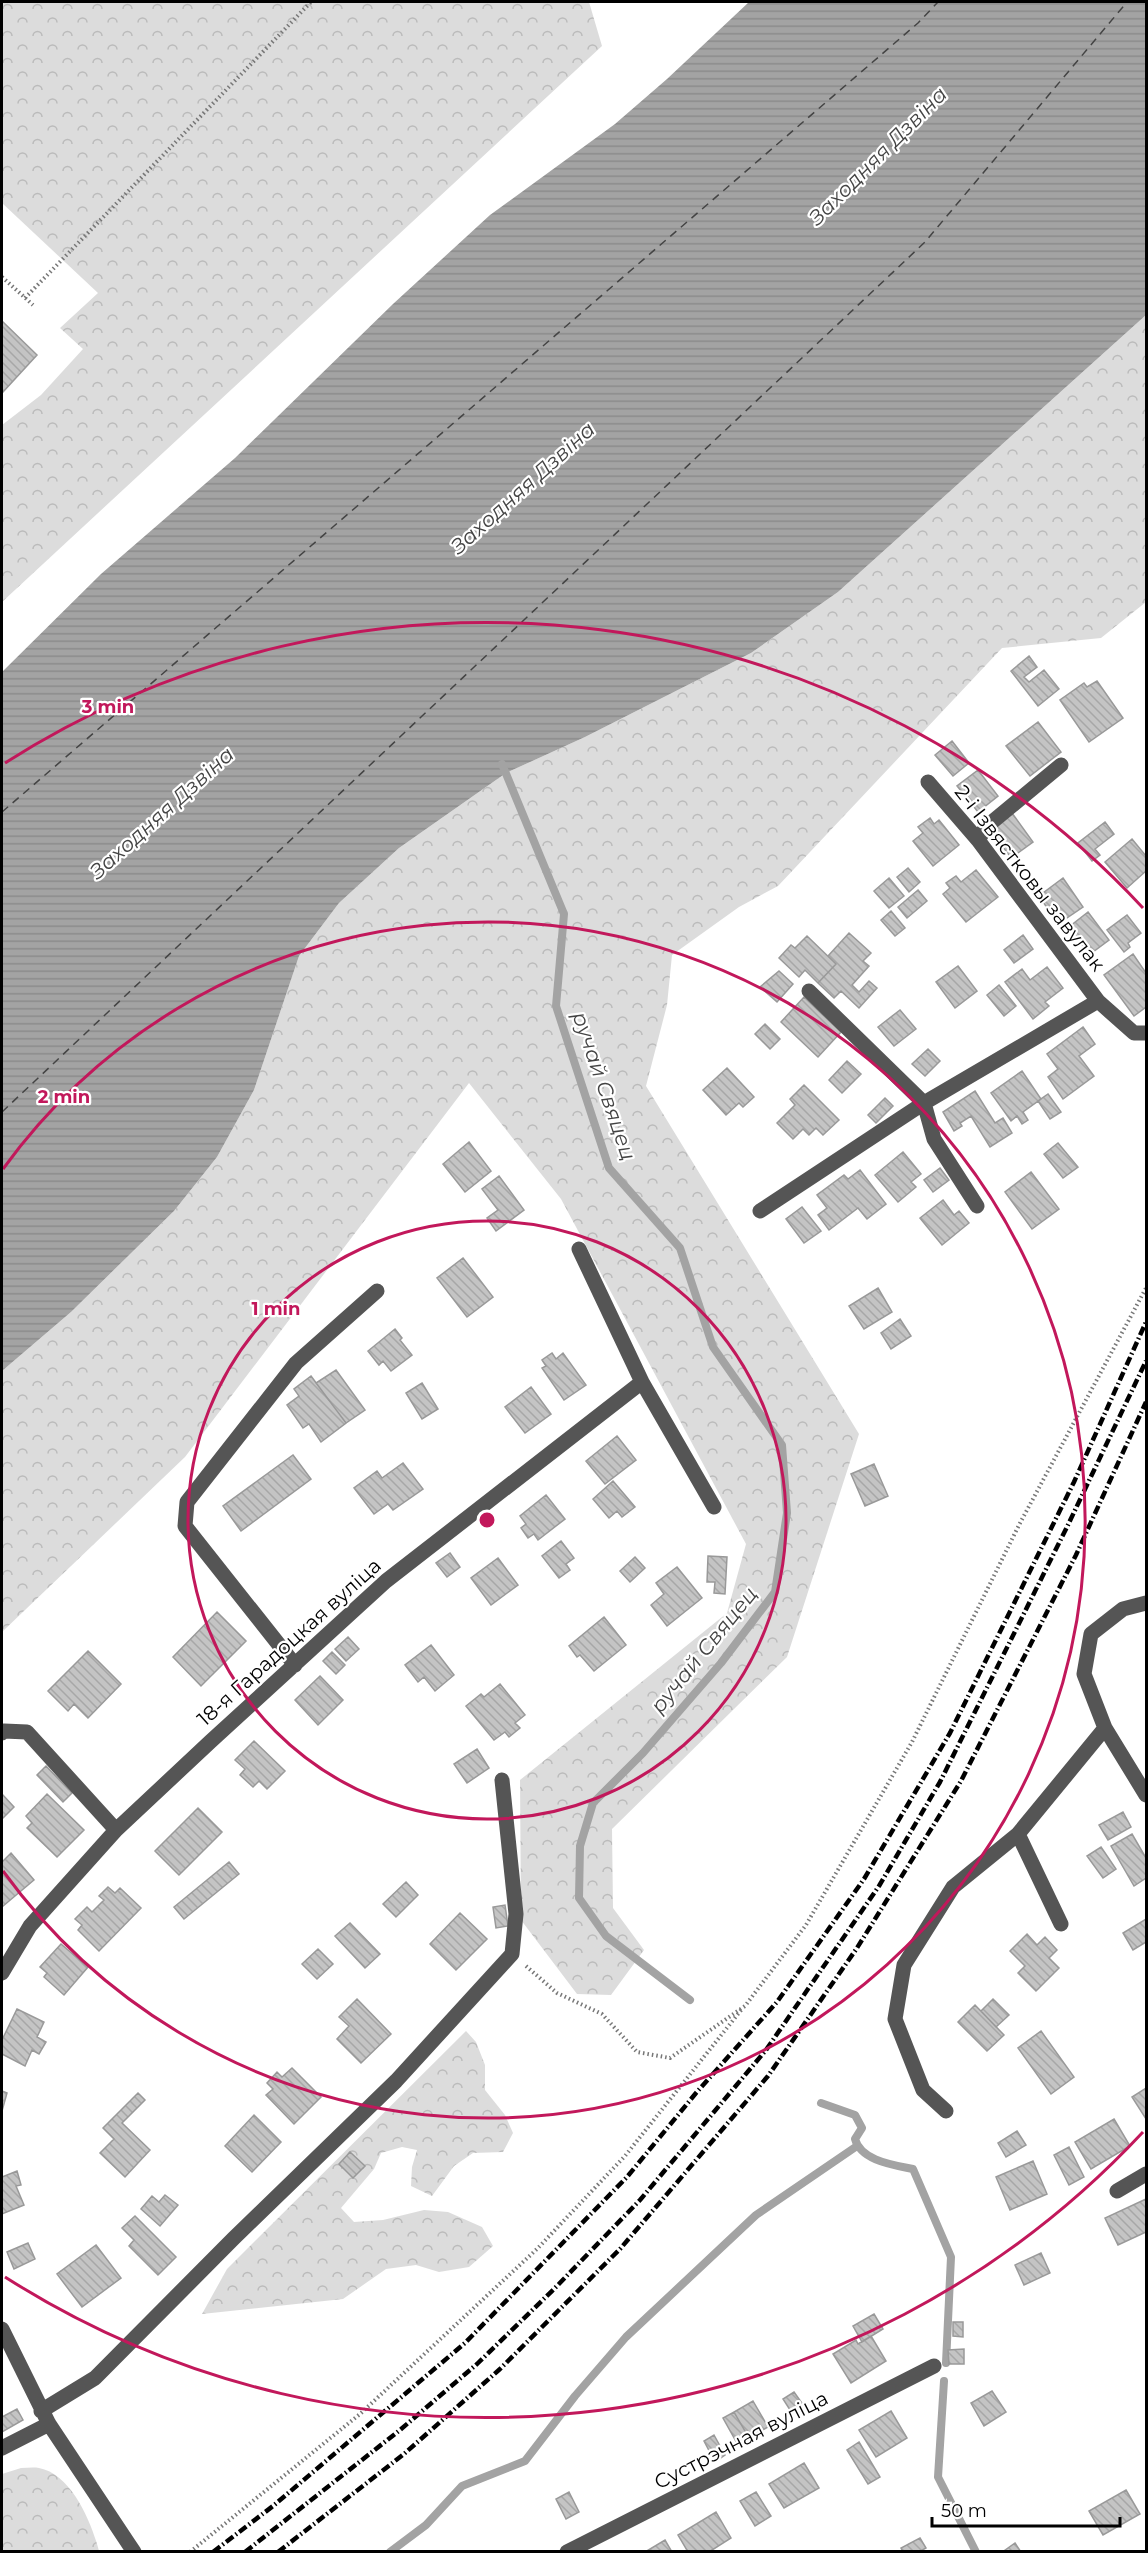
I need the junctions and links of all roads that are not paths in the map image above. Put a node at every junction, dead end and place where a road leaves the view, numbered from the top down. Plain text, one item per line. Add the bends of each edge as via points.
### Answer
1 (1061, 765) dead end
2 (928, 782) dead end
3 (978, 840) junction
4 (809, 991) dead end
5 (1098, 1001) junction
6 (1146, 1033) edge
7 (924, 1103) junction
8 (977, 1206) dead end
9 (760, 1211) dead end
10 (579, 1249) dead end
11 (377, 1290) dead end
12 (642, 1382) junction
13 (714, 1508) dead end
14 (1146, 1603) edge
15 (295, 1665) junction
16 (1105, 1728) junction
17 (2, 1732) edge
18 (502, 1780) dead end
19 (1146, 1795) edge
20 (116, 1830) junction
21 (1018, 1834) junction
22 (1061, 1924) dead end
23 (2, 1973) edge
24 (946, 2111) dead end
25 (1146, 2174) edge
26 (1117, 2192) dead end
27 (2, 2329) edge
28 (934, 2366) dead end
29 (45, 2417) junction
30 (2, 2448) edge
31 (134, 2552) edge
32 (567, 2552) edge

1 - 3 street via 986,827
2 - 3 street, 2-і Ізвястковы завулак
3 - 5 street, 2-і Ізвястковы завулак
4 - 7 street
5 - 6 street, 2-і Ізвястковы завулак via 1134,1033
5 - 7 street
7 - 8 street via 934,1139
7 - 9 street
10 - 12 street
11 - 15 street via 296,1363 187,1502 185,1526
12 - 13 street
12 - 15 street, 18-я Гарадоцкая вуліца via 386,1581
14 - 16 street via 1123,1609 1091,1634 1084,1674
15 - 20 street, 18-я Гарадоцкая вуліца
16 - 19 street
16 - 21 street
17 - 20 street via 27,1732
18 - 29 street via 516,1914 512,1954 396,2081 95,2378
20 - 23 street, 18-я Гарадоцкая вуліца via 30,1926
21 - 22 street
21 - 24 street via 953,1887 904,1965 895,2019 923,2090
25 - 26 street
27 - 29 street
28 - 32 street, Сустрэчная вуліца
29 - 30 street
29 - 31 street

